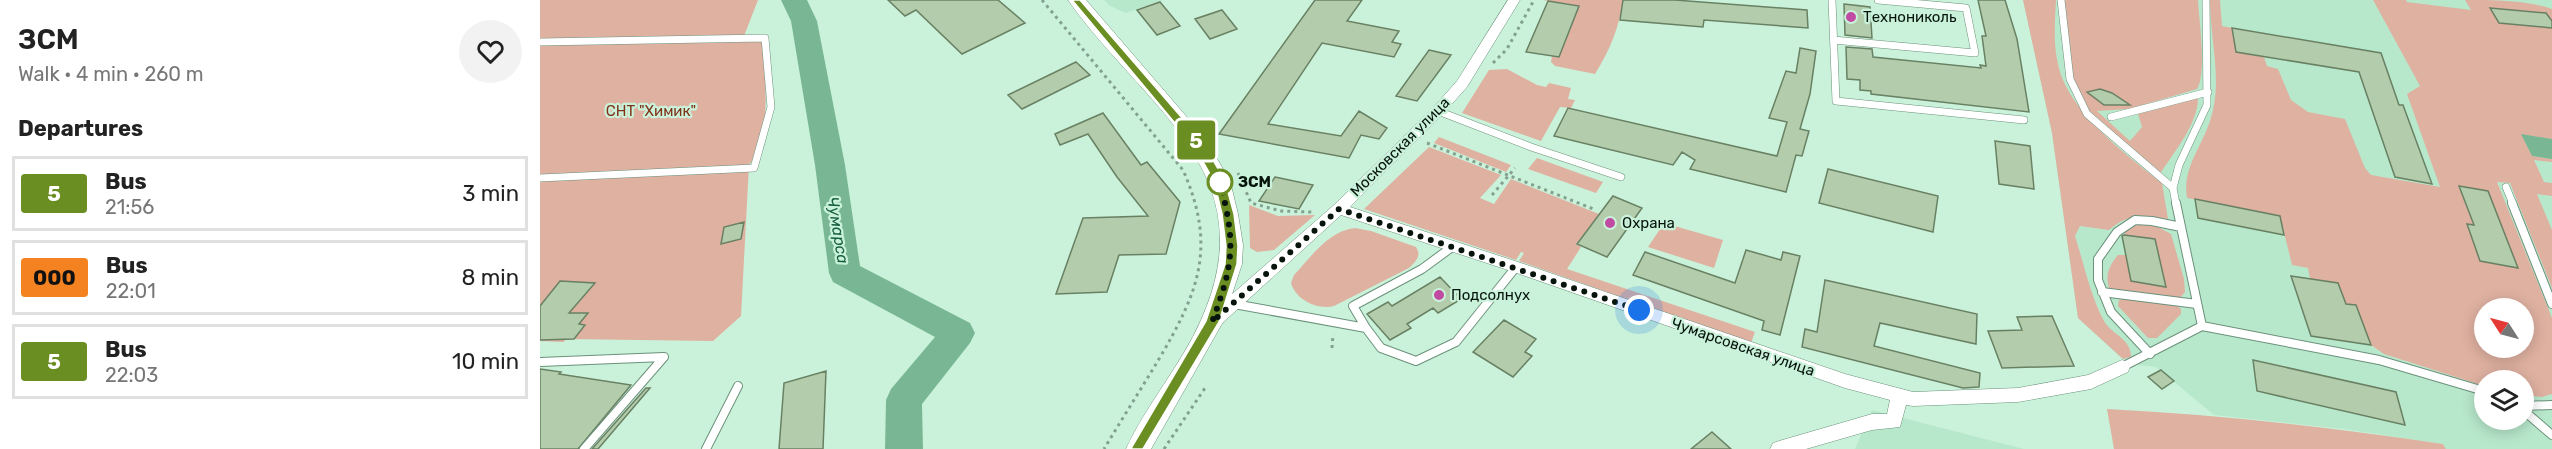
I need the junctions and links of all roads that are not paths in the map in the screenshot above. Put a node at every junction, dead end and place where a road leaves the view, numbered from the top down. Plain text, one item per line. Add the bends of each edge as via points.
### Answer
1 (1077, 0) edge
2 (1514, 0) edge
3 (1832, 0) edge
4 (1878, 0) edge
5 (2061, 0) edge
6 (2206, 0) edge
7 (1833, 40) junction
8 (540, 42) edge
9 (2208, 92) junction
10 (1438, 111) junction
11 (2111, 117) dead end
12 (2024, 120) dead end
13 (1621, 177) dead end
14 (540, 178) edge
15 (2506, 187) dead end
16 (2173, 188) junction
17 (1339, 209) junction
18 (2181, 227) junction
19 (1452, 247) junction
20 (1516, 267) junction
21 (2102, 292) junction
22 (1234, 304) junction
23 (2197, 304) junction
24 (2552, 304) edge
25 (1212, 322) junction
26 (2202, 326) junction
27 (1366, 328) junction
28 (2150, 354) junction
29 (540, 362) edge
30 (2122, 367) joint
31 (738, 386) dead end
32 (2474, 388) edge
33 (1899, 395) junction
34 (2552, 405) edge
35 (2534, 407) edge
36 (2534, 418) edge
37 (2552, 435) edge
38 (584, 449) edge
39 (706, 449) edge
40 (1138, 449) edge
41 (1779, 449) edge

1 - 25 main road via 1189,131 1220,181 1232,246 1226,285
2 - 10 street, Московская улица via 1462,84
3 - 7 lane
4 - 7 lane via 1966,8 1975,53
5 - 16 lane via 2070,79 2087,114
6 - 9 lane
7 - 12 lane via 1836,101
8 - 14 lane via 765,38 771,107 754,168
9 - 11 lane
9 - 16 lane via 2207,105 2179,165
10 - 13 lane
10 - 17 street, Московская улица
15 - 24 lane
16 - 18 lane
17 - 19 street, Чумарсовская улица
17 - 22 street, Московская улица
18 - 21 lane via 2144,220 2125,224 2097,262
18 - 23 lane
19 - 20 street, Чумарсовская улица
19 - 27 lane via 1422,270 1353,306
20 - 27 lane via 1456,342 1416,362 1381,348
20 - 33 street, Чумарсовская улица via 1845,381
21 - 23 lane
21 - 28 lane via 2112,315
22 - 25 street, Московская улица
22 - 27 lane
23 - 26 lane
25 - 40 main road, Московская улица
26 - 28 lane
26 - 32 lane via 2345,351
28 - 30 lane
29 - 38 lane via 664,357
30 - 33 street, Чумарсовская улица via 2091,382 2018,395 1913,399
31 - 39 lane
33 - 41 street via 1894,422 1872,422
34 - 35 lane
36 - 37 lane

